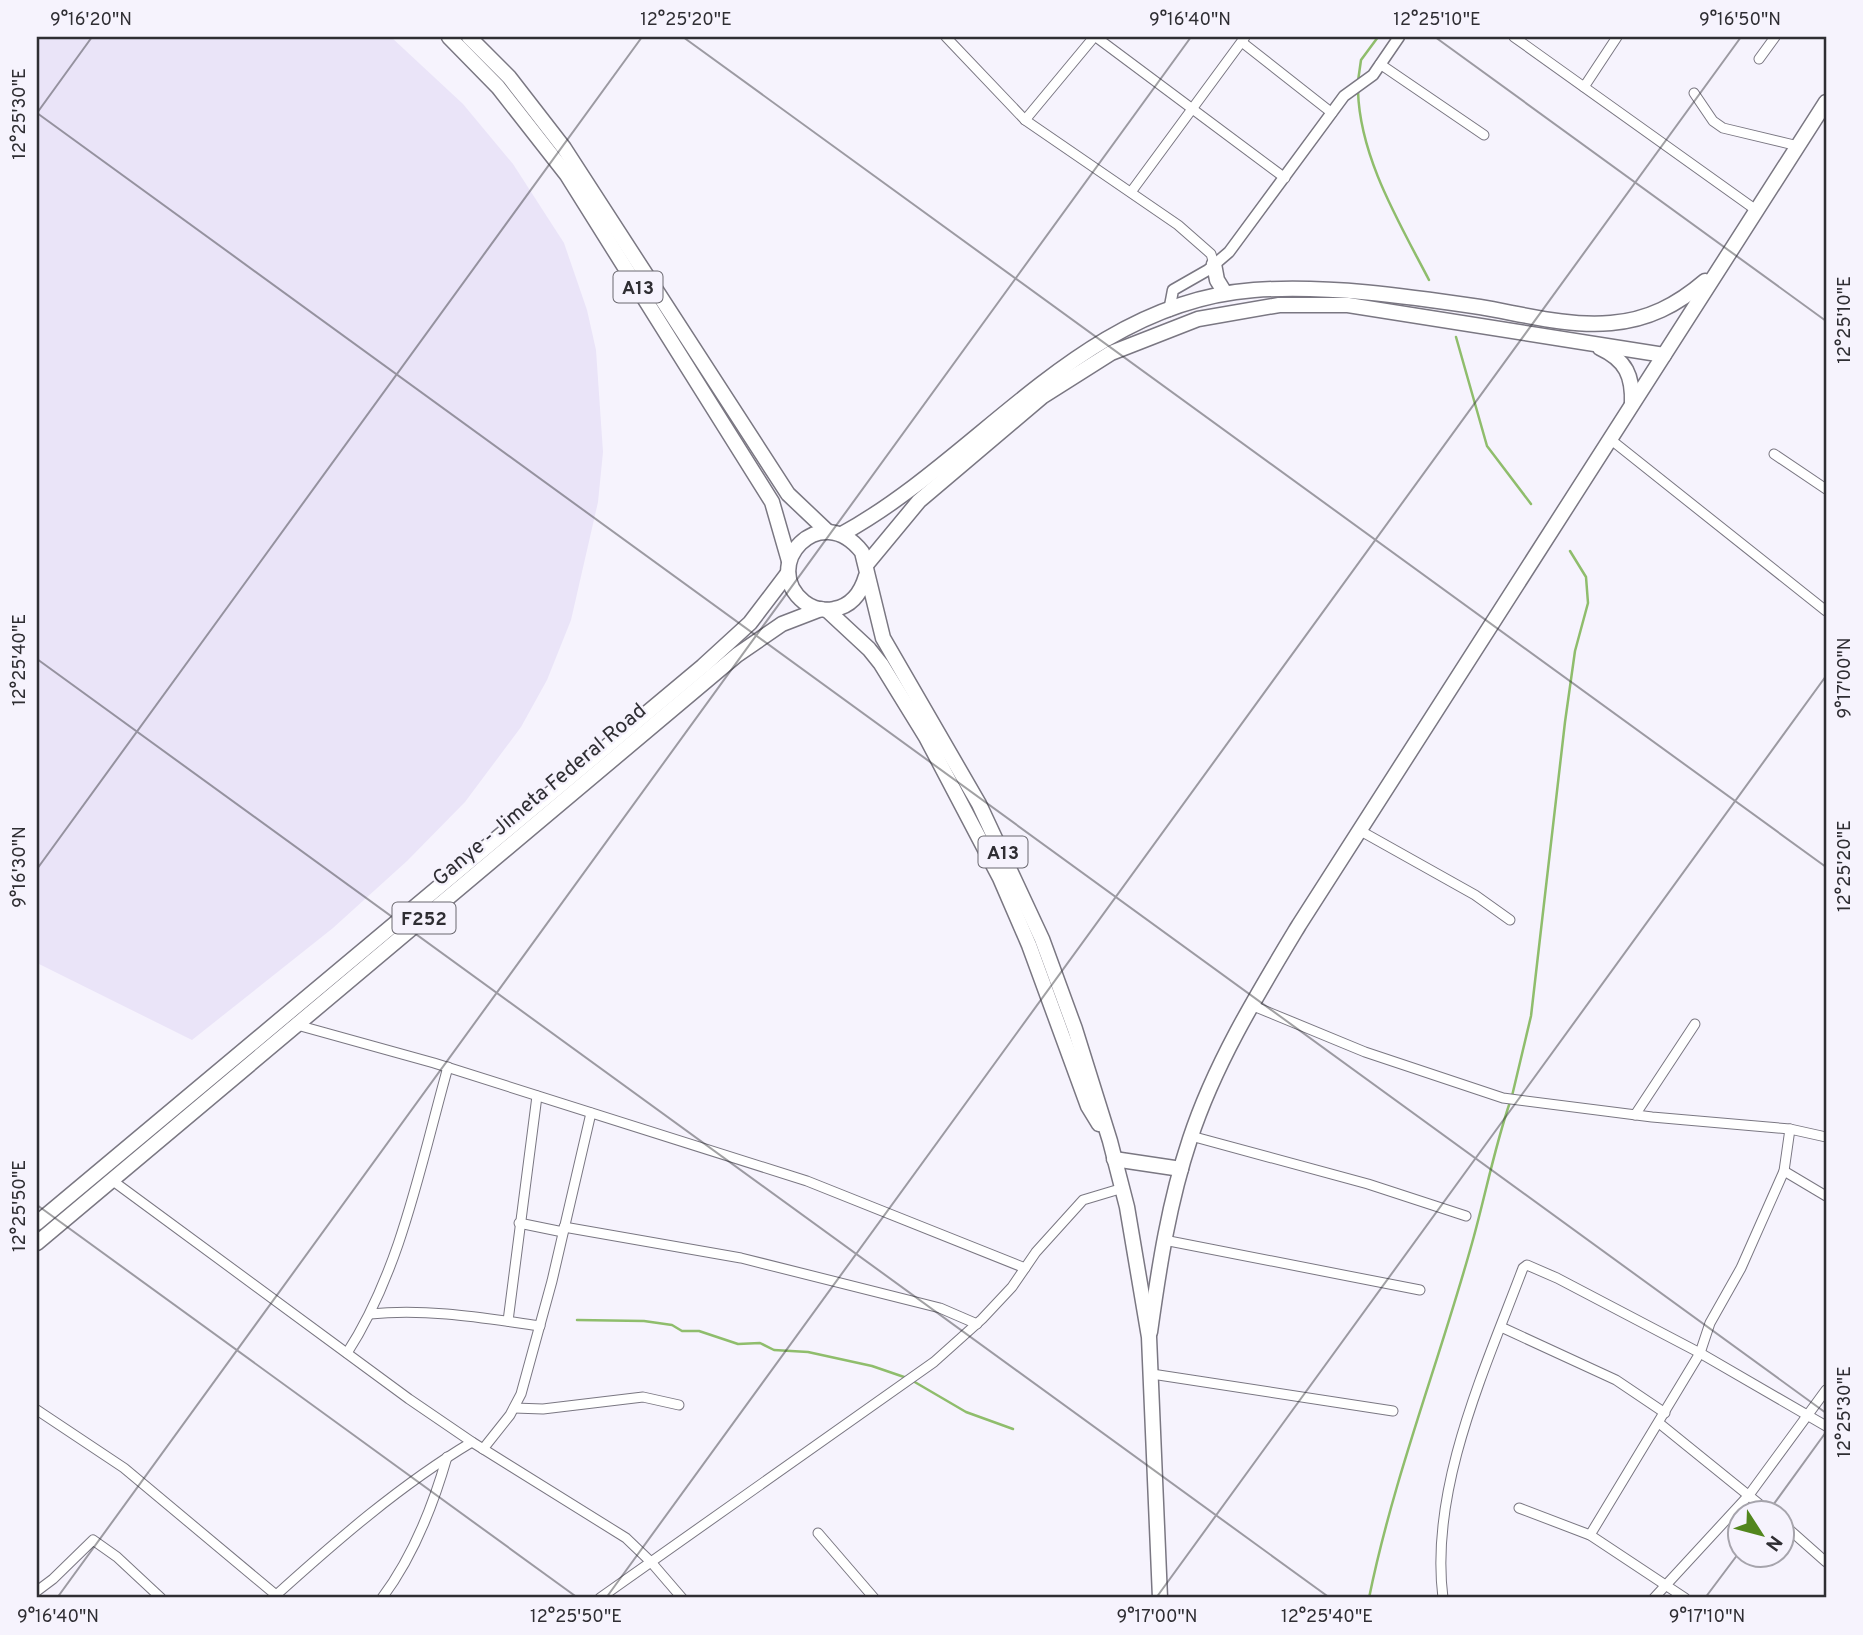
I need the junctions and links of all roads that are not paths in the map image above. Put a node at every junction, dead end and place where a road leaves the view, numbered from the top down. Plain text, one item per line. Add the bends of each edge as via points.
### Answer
1 (449, 37) edge
2 (469, 37) edge
3 (946, 37) edge
4 (1095, 37) edge
5 (1399, 37) edge
6 (1514, 37) edge
7 (1617, 37) edge
8 (1775, 37) edge
9 (1244, 40) edge
10 (1759, 59) dead end
11 (1380, 64) junction
12 (1584, 87) junction
13 (1694, 93) dead end
14 (1826, 102) edge
15 (1190, 108) junction
16 (1332, 113) junction
17 (1025, 120) junction
18 (1484, 135) dead end
19 (1798, 146) junction
20 (1285, 178) junction
21 (1130, 192) junction
22 (1756, 210) junction
23 (1214, 264) junction
24 (1716, 271) junction
25 (1226, 293) junction
26 (1170, 311) junction
27 (1586, 342) junction
28 (1664, 355) junction
29 (1632, 406) junction
30 (1610, 439) junction
31 (1773, 454) dead end
32 (1826, 489) edge
33 (827, 531) junction
34 (842, 534) junction
35 (789, 567) junction
36 (866, 571) junction
37 (824, 610) junction
38 (1826, 611) edge
39 (1359, 830) junction
40 (1510, 920) dead end
41 (1251, 1005) junction
42 (1695, 1024) dead end
43 (297, 1025) junction
44 (448, 1067) junction
45 (537, 1096) junction
46 (591, 1113) junction
47 (1635, 1115) junction
48 (1790, 1129) junction
49 (1191, 1136) junction
50 (1826, 1137) edge
51 (1110, 1141) junction
52 (1114, 1159) junction
53 (1181, 1169) junction
54 (1784, 1171) junction
55 (113, 1181) junction
56 (1123, 1188) junction
57 (1826, 1196) edge
58 (1466, 1216) dead end
59 (37, 1223) edge
60 (519, 1223) junction
61 (563, 1229) junction
62 (1164, 1240) junction
63 (37, 1243) edge
64 (1025, 1268) junction
65 (1420, 1290) dead end
66 (370, 1314) junction
67 (508, 1321) junction
68 (978, 1324) junction
69 (540, 1326) junction
70 (1501, 1327) junction
71 (1149, 1336) junction
72 (346, 1353) junction
73 (1700, 1353) junction
74 (1152, 1374) junction
75 (1826, 1390) edge
76 (679, 1405) dead end
77 (514, 1408) junction
78 (37, 1410) edge
79 (1393, 1411) dead end
80 (1665, 1413) junction
81 (1810, 1415) junction
82 (1659, 1423) junction
83 (1826, 1426) edge
84 (471, 1442) junction
85 (484, 1449) junction
86 (447, 1457) junction
87 (1749, 1495) junction
88 (1752, 1498) edge
89 (1519, 1508) dead end
90 (818, 1532) dead end
91 (1590, 1535) junction
92 (1797, 1536) edge
93 (652, 1562) junction
94 (1826, 1562) edge
95 (1664, 1585) junction
96 (37, 1591) edge
97 (275, 1597) edge
98 (161, 1598) edge
99 (382, 1598) edge
100 (600, 1598) edge
101 (682, 1598) edge
102 (874, 1598) edge
103 (1160, 1598) edge
104 (1443, 1598) edge
105 (1654, 1598) edge
106 (1685, 1598) edge

1 - 35 main road, A13 via 498,87 567,175 772,502
2 - 33 main road, A13 via 509,78 564,148 788,494
3 - 17 street
4 - 15 street
4 - 17 street
5 - 11 street
6 - 12 street
7 - 12 street
8 - 10 street
9 - 15 street
9 - 16 street
11 - 16 street
11 - 18 street
12 - 22 street
13 - 19 street via 1723,128
14 - 19 main road
15 - 20 street
15 - 21 street
16 - 20 street
17 - 21 street
19 - 22 main road
20 - 23 street via 1229,252
21 - 23 street via 1178,225 1211,254
22 - 24 main road
23 - 25 main road
23 - 26 street via 1173,290
24 - 25 main road via 1665,310 1602,324 1344,289
24 - 28 main road
25 - 26 main road
26 - 34 main road via 1074,358 910,491
27 - 28 main road
27 - 29 main road via 1622,362 1631,379
27 - 36 main road via 1348,305 1279,305 1198,319 1111,353 1043,396 919,501
28 - 29 main road
29 - 30 main road
30 - 38 street
30 - 39 main road
31 - 32 street
33 - 34 main road
33 - 35 main road via 803,540
34 - 36 main road, A13 via 862,552
35 - 37 main road, A13 via 798,597
35 - 59 main road, Ganye - Jimeta Federal Road / F252 via 750,623 712,659
36 - 37 main road via 857,596 838,608
36 - 51 main road, A13 via 883,638 979,804 1037,928
37 - 43 main road, Ganye - Jimeta Federal Road / F252 via 782,624 737,655
37 - 51 main road, A13 via 881,664 967,812 1029,945 1088,1106
39 - 40 street via 1475,895
39 - 41 main road
41 - 47 street via 1365,1052 1503,1098
41 - 49 main road
42 - 47 street
43 - 44 street
43 - 55 main road, Ganye - Jimeta Federal Road / F252
44 - 45 street
44 - 66 street via 400,1232
45 - 46 street
45 - 60 street
46 - 61 street
46 - 64 street via 807,1181
47 - 48 street
48 - 50 street
48 - 54 street
49 - 53 main road
49 - 58 street
51 - 52 main road, A13
52 - 53 main road
52 - 56 main road, A13
53 - 62 main road
54 - 57 street
54 - 73 street
55 - 63 main road, Ganye - Jimeta Federal Road / F252
55 - 72 street
56 - 64 street via 1083,1200
56 - 71 main road, A13
60 - 61 street
60 - 67 street
61 - 68 street via 741,1258 940,1308
61 - 69 street
62 - 65 street
62 - 71 main road
64 - 68 street
66 - 67 street via 438,1313
66 - 72 street
67 - 69 street
68 - 93 street via 934,1362
69 - 77 street
70 - 73 street via 1523,1268 1534,1266
70 - 80 street via 1616,1380
70 - 104 street via 1451,1476 1442,1532
71 - 74 main road, A13
72 - 84 street
73 - 80 street
73 - 81 street
74 - 79 street
74 - 103 main road, A13
75 - 81 street
76 - 77 street via 643,1397
77 - 85 street
78 - 97 street via 124,1468
80 - 82 street
81 - 83 street
81 - 87 street
82 - 87 street
82 - 91 street
84 - 85 street
84 - 86 street
85 - 93 street via 626,1538
86 - 97 street via 354,1528
86 - 99 street via 438,1490 399,1576
87 - 88 street
87 - 95 street
89 - 91 street
90 - 102 street
91 - 95 street
92 - 94 street
93 - 100 street
93 - 101 street
95 - 105 street
95 - 106 street
96 - 98 street via 93,1540

